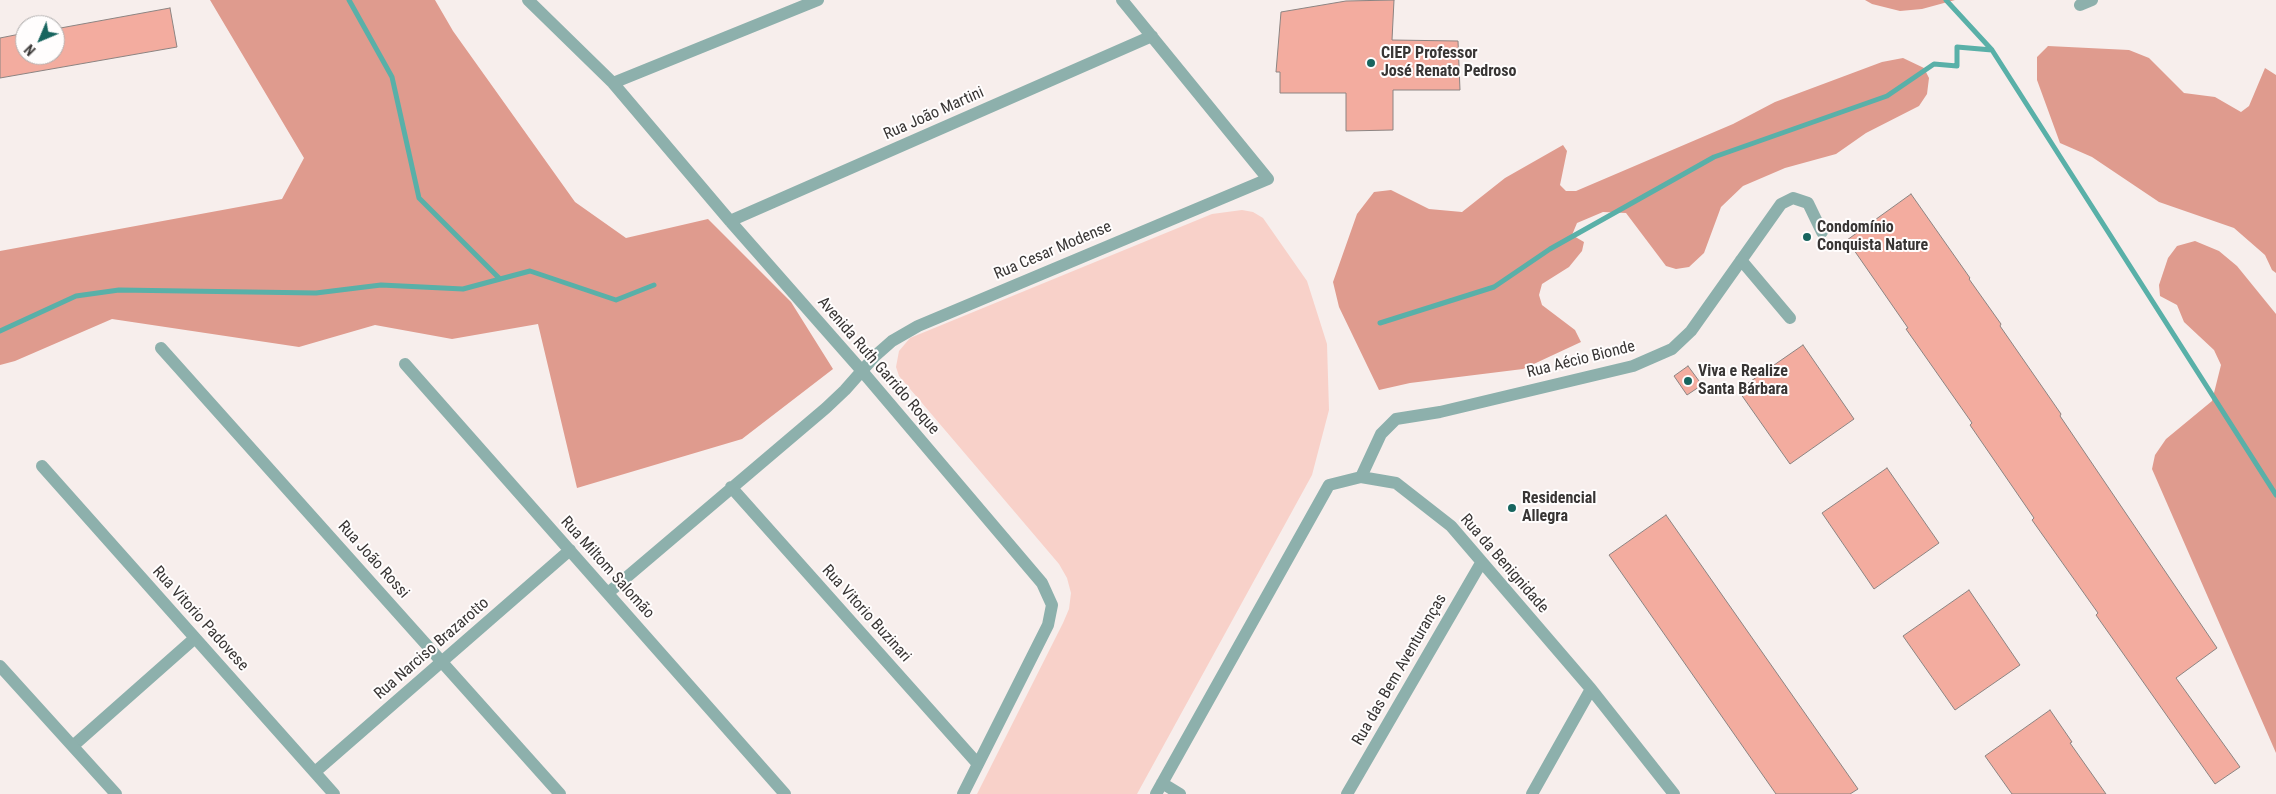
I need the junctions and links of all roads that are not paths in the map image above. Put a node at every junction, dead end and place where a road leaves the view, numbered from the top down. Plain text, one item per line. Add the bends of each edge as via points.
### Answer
1 (528, 0) edge
2 (818, 0) edge
3 (1122, 0) edge
4 (2092, 0) edge
5 (2080, 5) dead end
6 (1152, 36) junction
7 (612, 83) junction
8 (730, 221) junction
9 (1820, 227) dead end
10 (1741, 260) junction
11 (1790, 318) dead end
12 (161, 348) dead end
13 (405, 364) dead end
14 (862, 371) junction
15 (42, 466) dead end
16 (1361, 477) junction
17 (731, 486) junction
18 (570, 550) junction
19 (1481, 563) junction
20 (608, 593) junction
21 (194, 638) junction
22 (442, 662) junction
23 (0, 666) edge
24 (1591, 689) junction
25 (74, 745) junction
26 (977, 763) junction
27 (315, 772) junction
28 (1159, 789) edge
29 (116, 794) edge
30 (334, 794) edge
31 (560, 794) edge
32 (786, 794) edge
33 (963, 794) edge
34 (1180, 794) edge
35 (1347, 794) edge
36 (1532, 794) edge
37 (1674, 794) edge

1 - 7 street, Avenida Ruth Garrido Roque
2 - 7 street
3 - 6 street
4 - 5 street
6 - 8 street, Rua João Martini
6 - 14 street, Rua Cesar Modense via 1268,179 918,326 892,341
7 - 8 street, Avenida Ruth Garrido Roque
8 - 14 street, Avenida Ruth Garrido Roque
9 - 10 street, Rua Aécio Bionde via 1808,203 1793,198 1781,204
10 - 11 street
10 - 16 street, Rua Aécio Bionde via 1691,331 1672,348 1633,366 1440,412 1396,419 1381,434
12 - 22 street, Rua João Rossi
13 - 18 street, Rua Miltom Salomão
14 - 17 street, Rua Cesar Modense via 826,408
14 - 26 street, Avenida Ruth Garrido Roque via 1042,583 1052,605 1048,626
15 - 21 street, Rua Vitorio Padovese
16 - 19 street, Rua da Benignidade via 1396,483 1451,526
16 - 28 street, Rua da Benignidade via 1329,485
17 - 20 street, Rua Cesar Modense
17 - 26 street, Rua Vitorio Buzinari
18 - 20 street, Rua Miltom Salomão
18 - 22 street, Rua Narciso Brazarotto
19 - 24 street, Rua da Benignidade
19 - 35 street, Rua das Bem Aventuranças
20 - 32 street, Rua Miltom Salomão
21 - 25 street
21 - 27 street, Rua Vitorio Padovese
22 - 27 street, Rua Narciso Brazarotto
22 - 31 street, Rua João Rossi
23 - 25 street
24 - 36 street
24 - 37 street, Rua da Benignidade
25 - 29 street
26 - 33 street, Avenida Ruth Garrido Roque
27 - 30 street, Rua Vitorio Padovese
28 - 34 street

